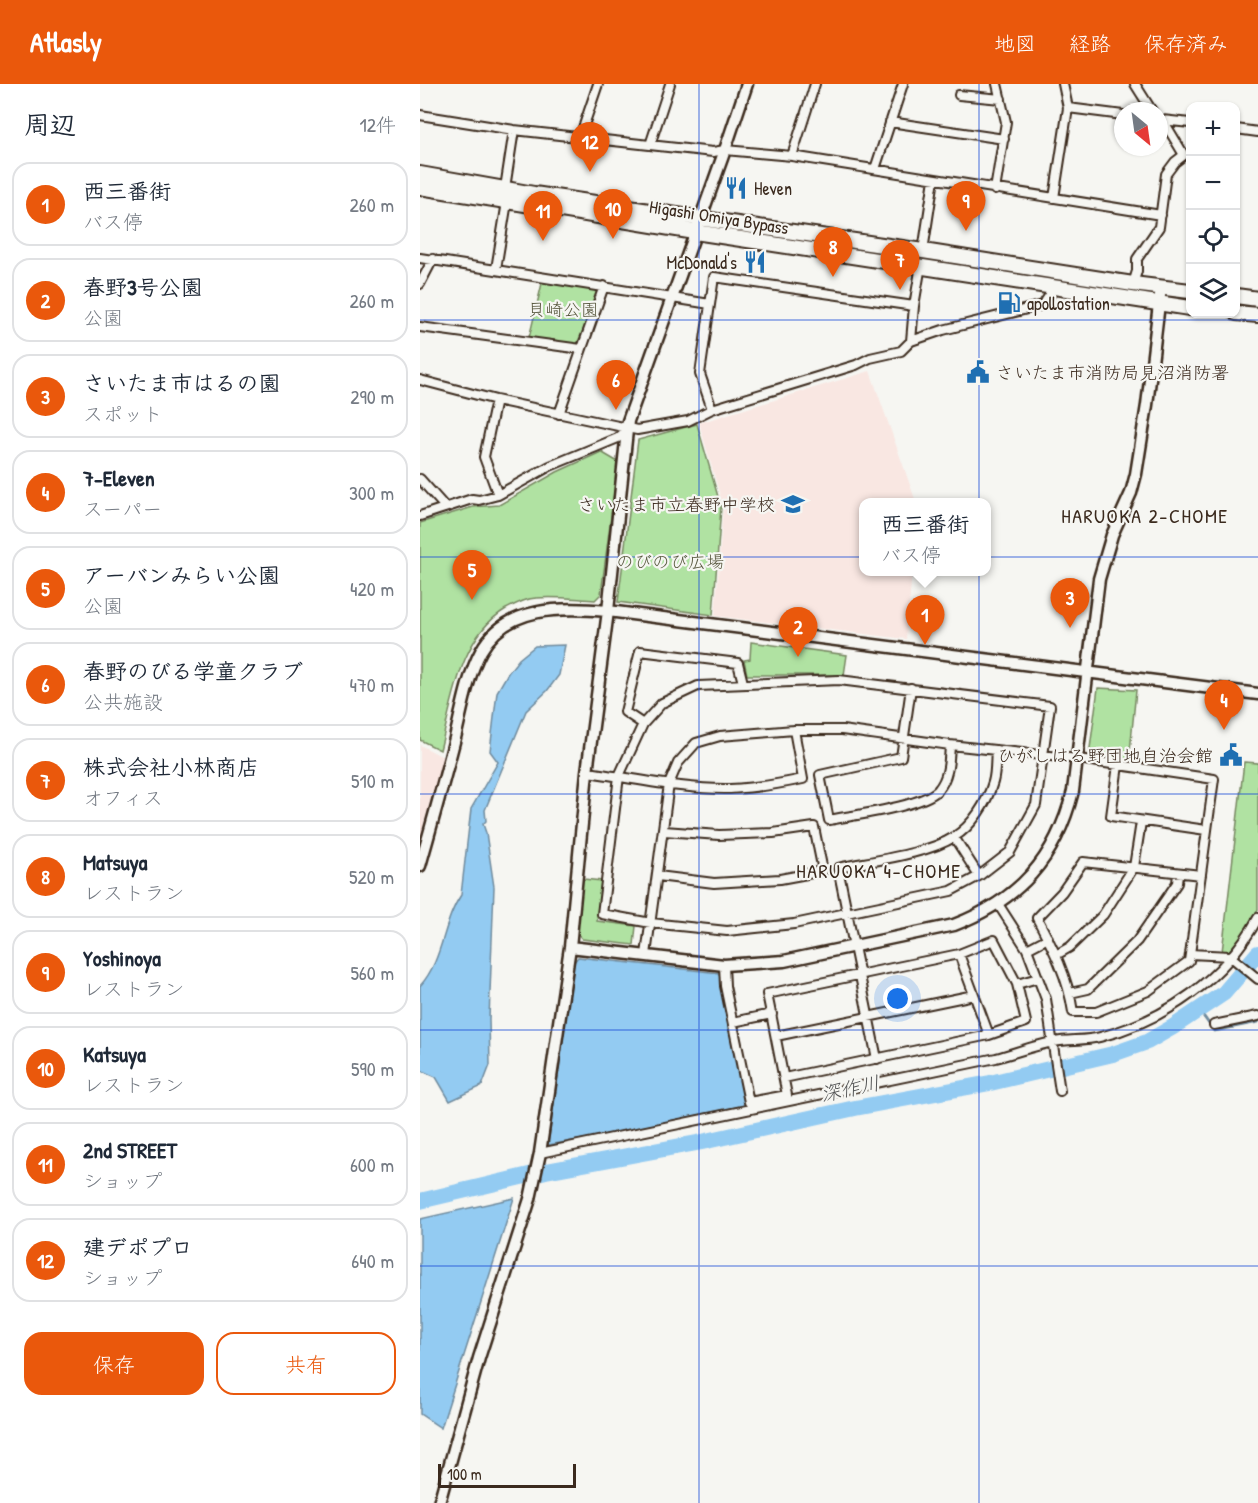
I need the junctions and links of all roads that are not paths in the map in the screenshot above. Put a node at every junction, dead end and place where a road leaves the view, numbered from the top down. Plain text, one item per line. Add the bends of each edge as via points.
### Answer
1 (670, 84) edge
2 (747, 84) edge
3 (815, 84) edge
4 (903, 84) edge
5 (997, 84) edge
6 (1063, 84) edge
7 (1134, 84) edge
8 (596, 85) edge
9 (958, 95) dead end
10 (1001, 99) junction
11 (1146, 102) edge
12 (1068, 108) junction
13 (1114, 114) edge
14 (420, 115) edge
15 (1168, 121) edge
16 (890, 122) junction
17 (1186, 122) edge
18 (514, 130) junction
19 (1240, 130) edge
20 (1168, 131) edge
21 (1258, 132) edge
22 (579, 138) junction
23 (1004, 139) junction
24 (650, 145) junction
25 (725, 150) junction
26 (792, 156) junction
27 (875, 169) junction
28 (420, 174) edge
29 (934, 179) junction
30 (420, 188) edge
31 (994, 190) junction
32 (506, 195) junction
33 (1054, 198) junction
34 (1161, 215) junction
35 (700, 218) junction
36 (694, 232) junction
37 (420, 258) edge
38 (922, 258) junction
39 (434, 259) junction
40 (496, 269) junction
41 (420, 284) edge
42 (1133, 284) junction
43 (604, 286) junction
44 (1055, 287) junction
45 (1161, 287) junction
46 (1186, 290) edge
47 (671, 297) junction
48 (1240, 297) edge
49 (1258, 299) edge
50 (1159, 303) junction
51 (710, 304) junction
52 (914, 306) junction
53 (1186, 307) edge
54 (1240, 313) edge
55 (1258, 315) edge
56 (420, 327) edge
57 (911, 341) junction
58 (581, 348) junction
59 (420, 380) edge
60 (496, 400) junction
61 (712, 409) junction
62 (559, 414) junction
63 (628, 429) junction
64 (420, 479) edge
65 (498, 495) junction
66 (445, 507) junction
67 (420, 516) edge
68 (608, 611) junction
69 (1089, 672) junction
70 (743, 683) junction
71 (911, 688) junction
72 (1258, 694) edge
73 (643, 724) junction
74 (794, 730) junction
75 (904, 738) junction
76 (950, 745) junction
77 (996, 750) junction
78 (1044, 756) junction
79 (1078, 759) junction
80 (1118, 765) junction
81 (587, 772) junction
82 (619, 776) junction
83 (669, 784) junction
84 (1142, 822) junction
85 (1206, 830) junction
86 (664, 831) junction
87 (954, 837) junction
88 (420, 866) edge
89 (1134, 867) junction
90 (1178, 873) junction
91 (1201, 875) junction
92 (658, 876) junction
93 (979, 876) junction
94 (998, 904) junction
95 (847, 914) junction
96 (1258, 918) edge
97 (651, 923) junction
98 (1048, 938) junction
99 (854, 946) junction
100 (570, 947) junction
101 (1027, 949) junction
102 (959, 954) junction
103 (1190, 954) junction
104 (646, 955) junction
105 (1056, 955) junction
106 (1230, 956) junction
107 (724, 965) junction
108 (860, 975) junction
109 (1038, 978) junction
110 (1258, 979) edge
111 (1017, 984) junction
112 (1070, 993) junction
113 (974, 995) junction
114 (772, 1014) junction
115 (1258, 1016) edge
116 (869, 1017) junction
117 (733, 1022) junction
118 (1214, 1026) dead end
119 (989, 1035) junction
120 (776, 1036) junction
121 (1052, 1042) junction
122 (877, 1059) junction
123 (784, 1078) junction
124 (1060, 1090) dead end
125 (540, 1153) junction
126 (439, 1503) edge

1 - 24 street
2 - 25 street
3 - 26 street
4 - 16 street
5 - 10 street
6 - 12 street
7 - 11 street
8 - 22 street
9 - 10 street
10 - 23 street via 1006,122
12 - 13 street
12 - 33 street
14 - 18 street
15 - 17 street
16 - 23 street
16 - 27 street
18 - 22 street
18 - 32 street
19 - 21 street
20 - 34 street via 1184,155 1166,174
22 - 24 street
23 - 31 street
24 - 25 street
25 - 26 street
25 - 35 street
26 - 27 street
27 - 29 street
28 - 32 highway, Higashi Omiya Bypass
29 - 31 street
29 - 38 street
30 - 32 highway, Higashi Omiya Bypass
31 - 33 street
32 - 35 highway, Higashi Omiya Bypass via 534,194
32 - 36 highway, Higashi Omiya Bypass
32 - 40 street
33 - 34 street
34 - 42 street via 1159,227 1137,260
35 - 36 street
35 - 38 highway, Higashi Omiya Bypass
36 - 38 highway, Higashi Omiya Bypass
36 - 47 street
37 - 39 street
38 - 42 highway, Higashi Omiya Bypass
38 - 44 highway, Higashi Omiya Bypass
38 - 52 street
39 - 40 street
39 - 41 street
40 - 43 street
42 - 45 highway, Higashi Omiya Bypass
43 - 47 street
43 - 58 street
44 - 50 highway, Higashi Omiya Bypass
44 - 57 street via 1043,305
45 - 46 highway, Higashi Omiya Bypass
45 - 50 street
47 - 51 street
47 - 63 street
48 - 49 highway
50 - 53 highway, Higashi Omiya Bypass
50 - 69 street via 1136,474 1104,557
51 - 52 street via 714,276
51 - 61 street via 700,374
52 - 57 street
54 - 55 highway
56 - 58 street
57 - 61 street via 901,351
58 - 62 street
59 - 60 street
60 - 62 street
60 - 65 street via 484,457
61 - 63 street via 688,421
62 - 63 street
63 - 65 street via 618,438 550,466
63 - 68 street
64 - 66 street
65 - 66 street
66 - 67 street
68 - 69 street
68 - 81 street
68 - 88 street via 555,609 527,614 500,629 485,644 470,681
69 - 72 street
69 - 79 street
70 - 71 street via 839,680
70 - 73 street via 698,686 663,703
70 - 73 street via 738,663 640,651 626,712
71 - 75 street
71 - 78 street via 1050,706
73 - 82 street
74 - 75 street via 842,730
74 - 83 street via 720,736 696,743 678,763
74 - 83 street via 803,778 728,789
75 - 76 street
75 - 76 street via 902,757 820,775 829,820 919,801 937,790 949,770
76 - 77 street
77 - 78 street
77 - 87 street via 994,781 982,806 969,825
78 - 79 street
78 - 93 street via 1035,805 1010,852
79 - 80 street
79 - 94 street via 1068,812 1058,835 1027,880
80 - 84 street via 1111,816
80 - 85 street via 1214,779
81 - 82 street
81 - 100 street
82 - 83 street
82 - 97 street via 602,914
83 - 86 street
84 - 85 street
84 - 89 street
85 - 91 street
86 - 92 street
86 - 92 street via 719,835 814,827 824,871 780,879 714,883
87 - 93 street
87 - 95 street via 932,847 838,868
89 - 90 street
89 - 98 street via 1083,862 1037,918
89 - 105 street via 1102,915 1070,947
90 - 91 street
90 - 112 street via 1177,883 1137,941 1088,989
91 - 103 street
92 - 97 street
93 - 95 street via 951,891
94 - 99 street via 954,925
94 - 101 street
95 - 97 street via 727,931
95 - 99 street
96 - 106 street
97 - 104 street
98 - 101 street
98 - 105 street
99 - 107 street via 784,961
99 - 108 street
100 - 104 street
100 - 125 street
101 - 109 street
102 - 108 street
102 - 111 street via 994,940
102 - 113 street
103 - 106 street
103 - 112 street via 1189,961 1148,991 1096,1012 1073,1012
104 - 107 street
105 - 112 street
106 - 110 street
106 - 121 street via 1211,979 1143,1023 1098,1037
107 - 117 street
108 - 114 street via 767,994
108 - 116 street
109 - 111 street
109 - 121 street via 1046,999
111 - 119 street via 1026,1022
113 - 116 street
113 - 119 street
114 - 117 street
114 - 120 street
115 - 118 street
116 - 120 street
116 - 122 street
117 - 123 street via 749,1102 788,1095
119 - 122 street
120 - 123 street
121 - 124 street
121 - 125 street via 996,1058
122 - 123 street
125 - 126 street

